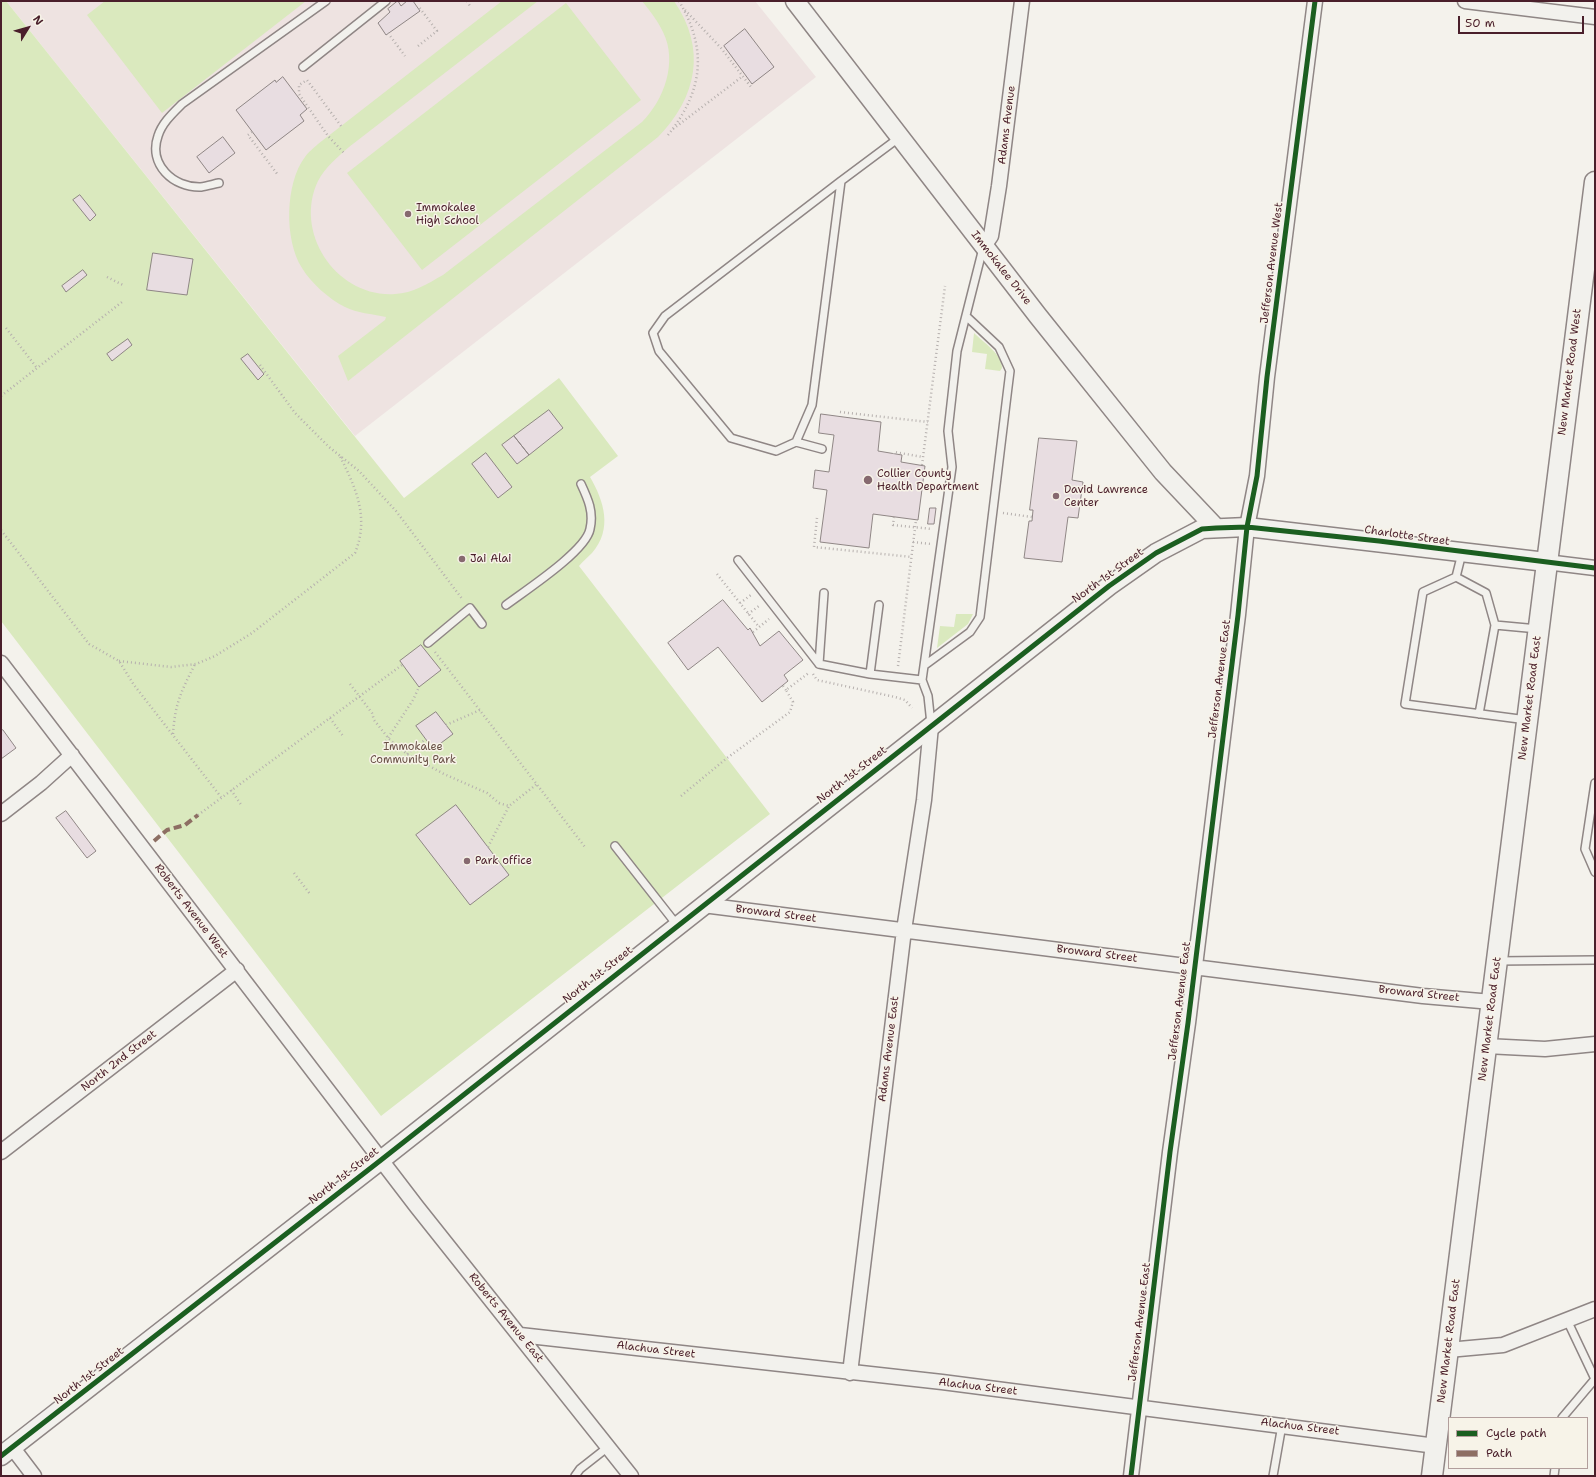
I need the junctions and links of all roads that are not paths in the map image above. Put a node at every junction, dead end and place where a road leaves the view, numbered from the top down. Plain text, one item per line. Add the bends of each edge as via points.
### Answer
1 (326, 1) edge
2 (386, 1) edge
3 (795, 1) edge
4 (1022, 1) edge
5 (1315, 1) edge
6 (1465, 1) edge
7 (1595, 17) edge
8 (303, 67) dead end
9 (900, 137) junction
10 (841, 180) junction
11 (1595, 182) edge
12 (219, 183) dead end
13 (984, 246) junction
14 (966, 316) junction
15 (796, 442) junction
16 (822, 449) dead end
17 (581, 484) dead end
18 (1247, 527) junction
19 (1216, 528) junction
20 (1462, 553) junction
21 (738, 560) dead end
22 (1546, 562) junction
23 (1595, 568) edge
24 (1456, 577) junction
25 (824, 593) dead end
26 (506, 605) dead end
27 (879, 605) dead end
28 (482, 624) dead end
29 (1495, 624) junction
30 (1538, 629) junction
31 (428, 643) road end
32 (1, 663) edge
33 (819, 664) junction
34 (925, 665) junction
35 (870, 674) junction
36 (922, 680) junction
37 (1479, 714) junction
38 (1527, 720) junction
39 (931, 726) junction
40 (72, 755) junction
41 (1595, 783) edge
42 (1594, 802) edge
43 (1, 814) edge
44 (615, 846) dead end
45 (1595, 872) edge
46 (703, 905) junction
47 (677, 925) junction
48 (904, 930) junction
49 (1595, 960) edge
50 (1497, 961) junction
51 (1194, 966) junction
52 (236, 970) junction
53 (1492, 1002) junction
54 (1595, 1044) edge
55 (1486, 1046) junction
56 (1, 1152) edge
57 (381, 1160) junction
58 (1595, 1309) edge
59 (1567, 1320) junction
60 (520, 1335) junction
61 (1448, 1350) junction
62 (850, 1373) junction
63 (1595, 1379) edge
64 (1139, 1407) junction
65 (1563, 1417) edge
66 (1282, 1425) junction
67 (1436, 1446) junction
68 (608, 1447) junction
69 (7, 1451) edge
70 (34, 1476) edge
71 (575, 1476) edge
72 (631, 1476) edge
73 (1131, 1476) edge
74 (1273, 1476) edge
75 (1432, 1476) edge

1 - 12 lane via 182,104 163,126 155,150 157,161 169,178 200,187
2 - 8 lane
3 - 9 street, Immokalee Drive
4 - 13 street, Adams Avenue via 998,194 991,236
5 - 18 street, Jefferson Avenue West via 1267,377 1257,476
6 - 7 street
9 - 10 lane
9 - 13 street, Immokalee Drive
10 - 15 lane via 812,405
10 - 15 lane via 665,316 653,333 659,351 731,438 776,451
11 - 22 main road, New Market Road West
13 - 14 lane
13 - 19 street, Immokalee Drive via 1162,472
14 - 34 lane via 957,351 948,432 952,467
14 - 34 lane via 999,347 1010,371 980,617 970,632
15 - 16 lane
17 - 26 lane via 591,505 590,530 582,545
18 - 19 street, Charlotte Street
18 - 20 street, Charlotte Street
18 - 51 street, Jefferson Avenue East
19 - 39 street, North 1st Street via 1202,530 1150,557 1109,586
20 - 22 street, Charlotte Street
20 - 24 lane
21 - 33 lane
22 - 23 street, Charlotte Street
22 - 30 main road, New Market Road East
24 - 29 lane via 1486,593
24 - 37 lane via 1423,592 1405,704
25 - 33 lane
27 - 35 lane
28 - 31 lane via 470,608
29 - 30 lane
29 - 37 lane
30 - 38 main road, New Market Road East
32 - 40 street, Roberts Avenue West
33 - 35 lane
34 - 36 lane
35 - 36 lane
36 - 39 lane via 928,696
37 - 38 lane
38 - 50 main road, New Market Road East
39 - 46 street, North 1st Street
39 - 48 street, Adams Avenue East via 924,800
40 - 43 street
40 - 52 street, Roberts Avenue West
41 - 42 lane
42 - 45 lane via 1585,849
44 - 47 lane
46 - 47 street, North 1st Street
46 - 48 street, Broward Street
47 - 57 street, North 1st Street
48 - 51 street, Broward Street
48 - 62 street, Adams Avenue East
49 - 50 lane
50 - 53 main road, New Market Road East
51 - 53 street, Broward Street via 1423,996
51 - 64 street, Jefferson Avenue East
52 - 56 street, North 2nd Street
52 - 57 street, Roberts Avenue West
53 - 55 main road, New Market Road East
54 - 55 street via 1545,1049
55 - 61 main road, New Market Road East
57 - 60 street, Roberts Avenue East
57 - 69 street, North 1st Street
58 - 59 street
59 - 61 street via 1503,1345
59 - 63 lane
60 - 62 street, Alachua Street
60 - 68 street, Roberts Avenue East
61 - 67 main road, New Market Road East
62 - 64 street, Alachua Street
63 - 65 lane
64 - 66 street, Alachua Street
64 - 73 street, Jefferson Avenue East
66 - 67 street, Alachua Street
66 - 74 lane
67 - 75 main road, New Market Road East
68 - 71 lane
68 - 72 street, Roberts Avenue East
69 - 70 street

